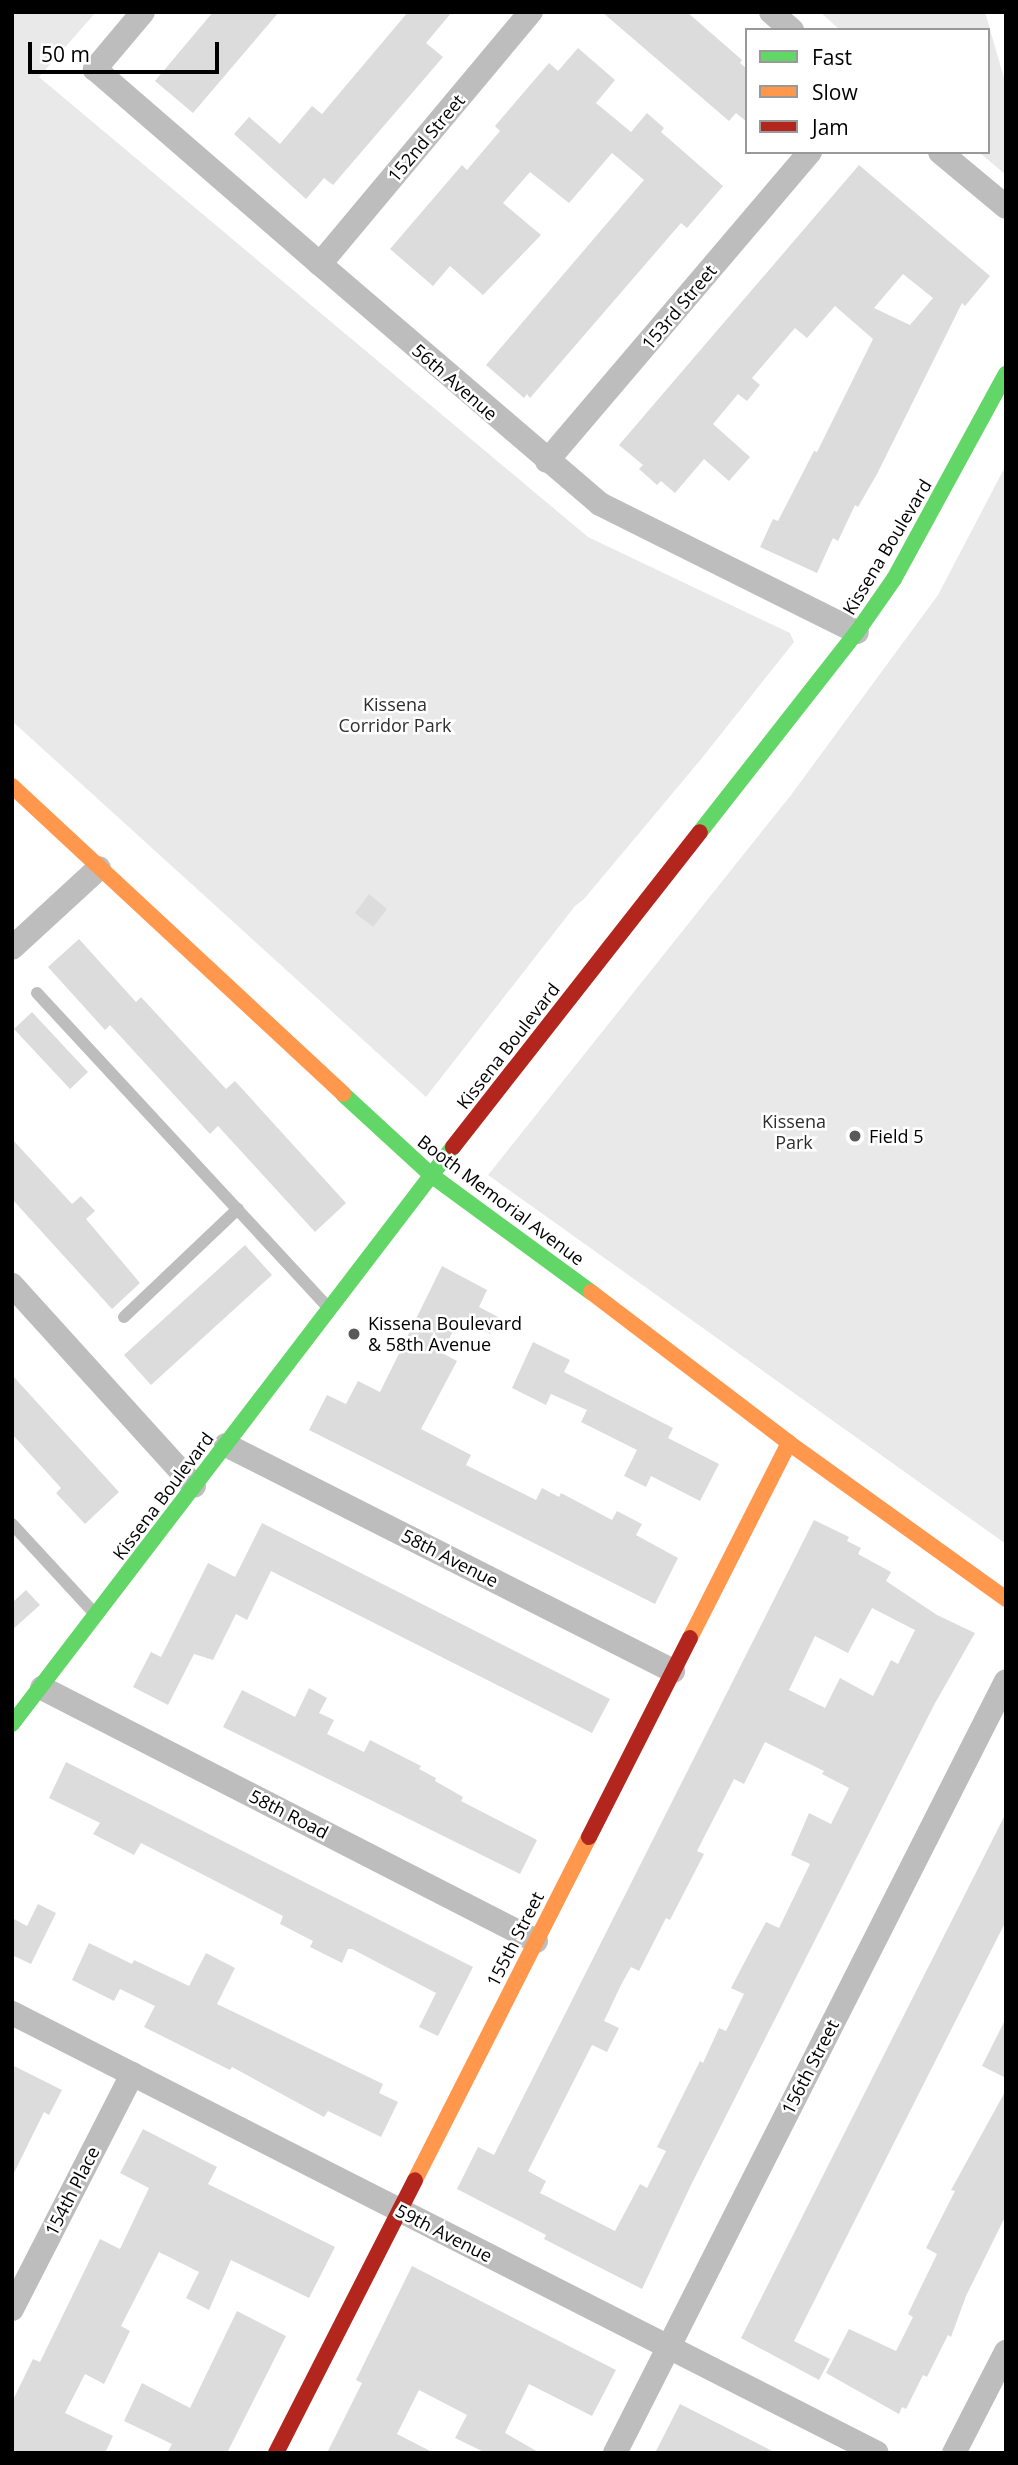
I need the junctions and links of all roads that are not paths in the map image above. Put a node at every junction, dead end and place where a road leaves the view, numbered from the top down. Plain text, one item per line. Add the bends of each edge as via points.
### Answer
1 (143, 12) edge
2 (531, 12) edge
3 (771, 12) edge
4 (790, 28) edge
5 (808, 154) edge
6 (942, 154) edge
7 (1006, 206) edge
8 (320, 264) junction
9 (1006, 374) edge
10 (547, 461) junction
11 (857, 632) junction
12 (12, 786) edge
13 (99, 869) junction
14 (12, 948) edge
15 (37, 993) dead end
16 (431, 1175) junction
17 (238, 1209) junction
18 (12, 1285) edge
19 (330, 1308) junction
20 (124, 1317) dead end
21 (789, 1443) junction
22 (226, 1445) junction
23 (194, 1486) junction
24 (12, 1524) edge
25 (1006, 1599) edge
26 (96, 1616) junction
27 (673, 1671) junction
28 (1006, 1681) edge
29 (42, 1688) junction
30 (12, 1724) edge
31 (536, 1941) junction
32 (12, 2013) edge
33 (132, 2074) junction
34 (400, 2211) junction
35 (12, 2309) edge
36 (668, 2347) junction
37 (1006, 2351) edge
38 (276, 2453) edge
39 (615, 2453) edge
40 (877, 2453) edge
41 (954, 2453) edge

1 - 8 street, 56th Avenue via 95,69
2 - 8 street, 152nd Street
3 - 4 street
5 - 10 street, 153rd Street
6 - 7 street
8 - 10 street, 56th Avenue
9 - 11 street, Kissena Boulevard via 894,579
10 - 11 street, 56th Avenue via 600,504
11 - 16 street, Kissena Boulevard
12 - 13 street, Booth Memorial Avenue
13 - 14 street
13 - 16 street, Booth Memorial Avenue
15 - 17 lane
16 - 19 street, Kissena Boulevard
16 - 21 street, Booth Memorial Avenue
17 - 19 lane
17 - 20 lane
18 - 23 street
19 - 22 street, Kissena Boulevard
21 - 25 street, Booth Memorial Avenue
21 - 27 street, 155th Street
22 - 23 street, Kissena Boulevard
22 - 27 street, 58th Avenue
23 - 26 street, Kissena Boulevard
24 - 26 lane
26 - 29 street, Kissena Boulevard
27 - 31 street, 155th Street
28 - 36 street, 156th Street
29 - 30 street, Kissena Boulevard
29 - 31 street, 58th Road
31 - 34 street, 155th Street
32 - 33 street, 59th Avenue
33 - 34 street, 59th Avenue
33 - 35 street, 154th Place
34 - 36 street, 59th Avenue
34 - 38 street, 155th Street
36 - 39 street, 156th Street
36 - 40 street, 59th Avenue
37 - 41 street

